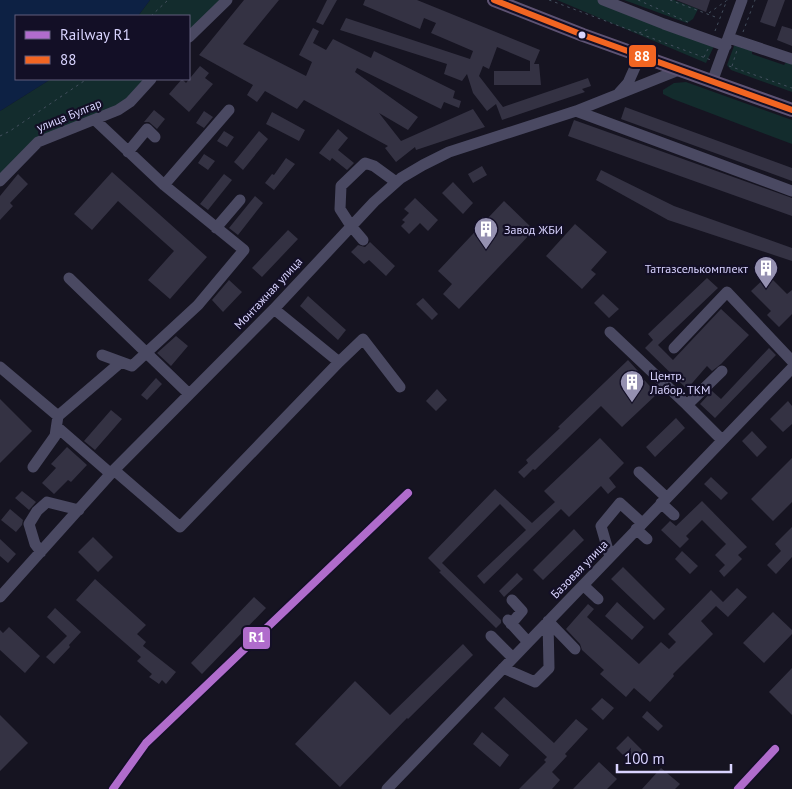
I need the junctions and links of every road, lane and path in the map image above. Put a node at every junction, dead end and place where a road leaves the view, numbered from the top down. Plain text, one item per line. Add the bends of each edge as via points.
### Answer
1 (168, 0) edge
2 (227, 0) edge
3 (494, 0) edge
4 (550, 0) edge
5 (603, 0) edge
6 (638, 0) edge
7 (670, 0) edge
8 (726, 0) edge
9 (742, 0) edge
10 (708, 14) junction
11 (152, 15) edge
12 (720, 18) junction
13 (697, 26) dead end
14 (190, 36) edge
15 (711, 41) junction
16 (727, 42) junction
17 (640, 56) junction
18 (792, 59) edge
19 (727, 65) dead end
20 (679, 70) junction
21 (85, 80) edge
22 (150, 80) edge
23 (712, 82) junction
24 (792, 88) edge
25 (616, 96) junction
26 (229, 110) dead end
27 (792, 110) edge
28 (576, 111) junction
29 (95, 120) junction
30 (0, 136) edge
31 (156, 137) dead end
32 (128, 152) junction
33 (0, 181) edge
34 (396, 182) junction
35 (164, 185) junction
36 (792, 191) edge
37 (240, 200) dead end
38 (351, 226) junction
39 (216, 228) junction
40 (363, 240) dead end
41 (69, 278) dead end
42 (274, 308) junction
43 (610, 332) dead end
44 (674, 348) dead end
45 (145, 353) junction
46 (102, 355) dead end
47 (121, 362) junction
48 (339, 362) junction
49 (792, 362) edge
50 (0, 367) edge
51 (722, 371) dead end
52 (790, 375) edge
53 (400, 387) dead end
54 (189, 394) junction
55 (688, 404) junction
56 (58, 421) junction
57 (722, 440) junction
58 (33, 467) dead end
59 (112, 472) junction
60 (639, 472) dead end
61 (664, 501) junction
62 (79, 510) junction
63 (674, 515) dead end
64 (639, 526) junction
65 (647, 539) dead end
66 (41, 552) junction
67 (610, 557) junction
68 (583, 584) junction
69 (0, 597) edge
70 (598, 599) dead end
71 (512, 600) dead end
72 (548, 621) junction
73 (491, 636) dead end
74 (528, 642) junction
75 (575, 649) dead end
76 (513, 658) junction
77 (503, 668) junction
78 (387, 789) edge

1 - 11 path
2 - 14 street
3 - 17 main road
4 - 15 path via 704,57
5 - 15 street
6 - 13 path
7 - 10 path
8 - 10 path
8 - 12 path
9 - 16 street
10 - 12 path
12 - 15 path
15 - 16 street
16 - 18 street
16 - 23 street
17 - 20 main road
17 - 25 street via 628,83
19 - 24 path
20 - 23 main road
20 - 25 street, Монтажная улица
21 - 30 path
22 - 29 street, улица Булгар via 130,102
23 - 27 main road
25 - 28 street, Монтажная улица
26 - 35 street
28 - 34 street, Монтажная улица via 449,152
28 - 36 street
29 - 32 street
29 - 33 street, улица Булгар via 38,142
31 - 32 street via 147,129
32 - 35 street
34 - 38 street, Монтажная улица
34 - 38 street via 365,163 341,186 340,209
35 - 39 street
37 - 39 street
38 - 40 street
38 - 42 street, Монтажная улица
39 - 45 street via 244,250 198,305
41 - 45 street
42 - 48 street
42 - 54 street, Монтажная улица
43 - 55 street
44 - 49 street via 727,292
45 - 47 street via 132,366
45 - 54 street
46 - 47 street
47 - 56 street
48 - 53 street via 363,339
48 - 59 street via 180,527
50 - 56 street
51 - 55 street
52 - 57 street, Базовая улица
54 - 59 street, Монтажная улица
55 - 57 street
56 - 58 street via 55,436
56 - 59 street
57 - 61 street, Базовая улица
59 - 62 street, Монтажная улица
60 - 61 street
61 - 63 street
61 - 64 street, Базовая улица
62 - 66 street, Монтажная улица
62 - 66 street via 48,502 37,511 29,524
64 - 65 street
64 - 67 street, Базовая улица
64 - 67 street via 620,503 601,526
66 - 69 street, Монтажная улица
67 - 68 street, Базовая улица
68 - 70 street
68 - 72 street, Базовая улица
71 - 74 street via 522,611 509,622
72 - 74 street, Базовая улица
72 - 75 street
72 - 77 street via 549,668 535,682
73 - 76 street
74 - 76 street, Базовая улица
76 - 77 street, Базовая улица
77 - 78 street, Базовая улица

